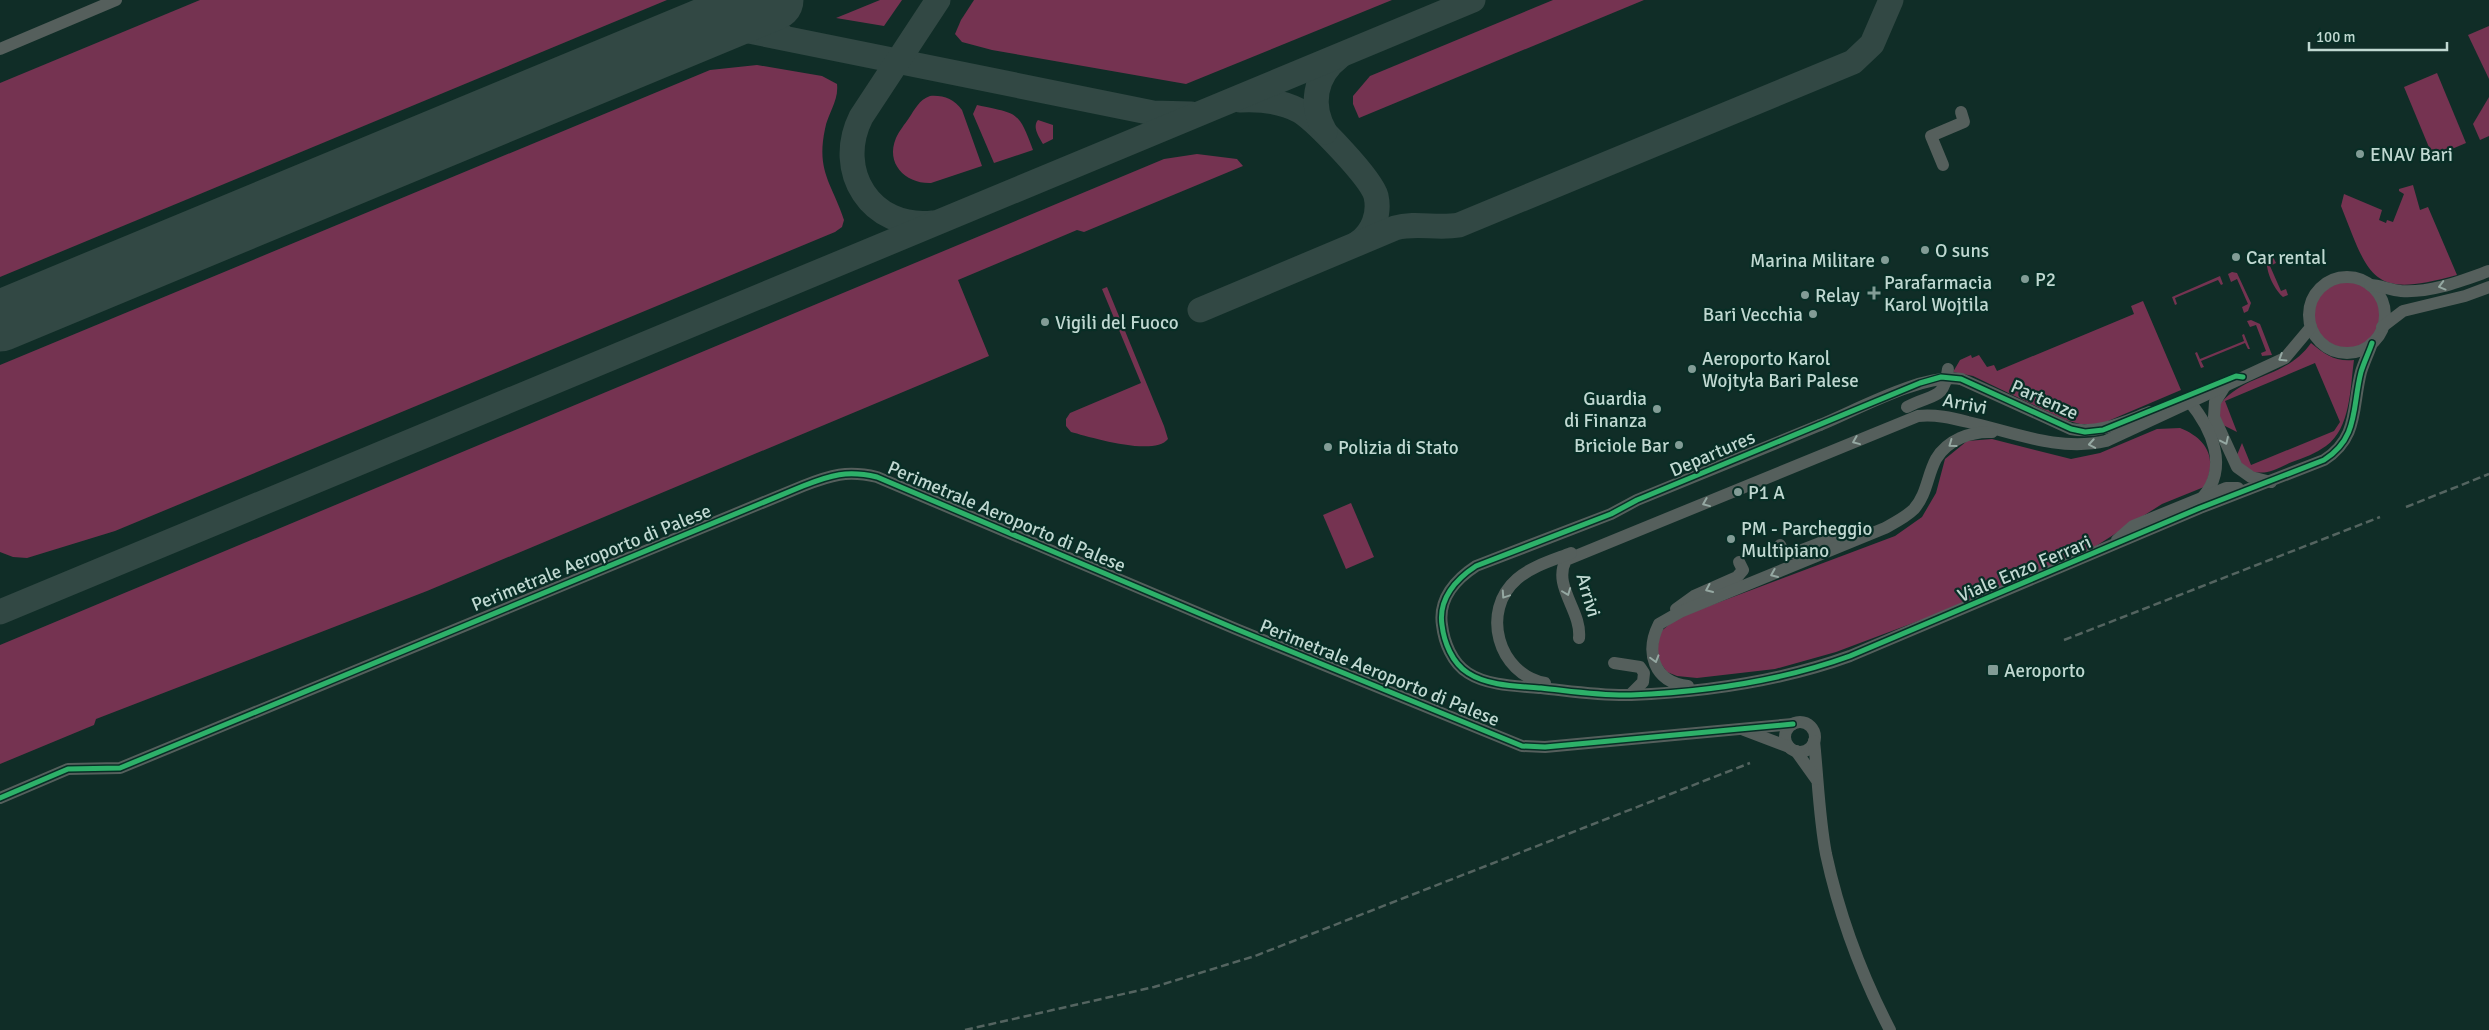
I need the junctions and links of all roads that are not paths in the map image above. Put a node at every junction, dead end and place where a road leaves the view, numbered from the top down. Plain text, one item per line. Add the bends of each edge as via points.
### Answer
1 (116, 0) edge
2 (0, 48) edge
3 (1961, 112) dead end
4 (1943, 165) dead end
5 (2489, 272) edge
6 (2370, 285) junction
7 (2489, 287) edge
8 (2311, 327) junction
9 (2382, 327) junction
10 (2372, 342) junction
11 (1948, 368) dead end
12 (2243, 377) junction
13 (1961, 379) joint
14 (2221, 390) junction
15 (2191, 404) junction
16 (1907, 407) dead end
17 (2015, 434) junction
18 (2266, 481) junction
19 (2238, 488) junction
20 (2203, 497) junction
21 (1902, 518) junction
22 (1615, 535) dead end
23 (1780, 545) dead end
24 (2107, 548) junction
25 (1739, 562) dead end
26 (1666, 618) junction
27 (1580, 638) dead end
28 (1614, 663) dead end
29 (1706, 688) junction
30 (1599, 693) junction
31 (1630, 695) junction
32 (1793, 724) junction
33 (1739, 729) junction
34 (1814, 741) junction
35 (1792, 749) junction
36 (1816, 779) junction
37 (0, 798) edge
38 (1890, 1030) edge

1 - 2 street
3 - 4 street via 1964,122 1931,136
5 -> 6 street via 2418,291
6 - 8 street via 2345,278 2324,285 2310,305
6 - 9 street via 2382,304
7 - 9 street, Viale Enzo Ferrari via 2403,311
8 - 10 street via 2318,340 2338,352 2355,352
8 -> 12 street via 2285,358
9 - 10 street, Viale Enzo Ferrari
10 - 18 street, Viale Enzo Ferrari via 2362,371 2354,418 2343,443 2324,460
11 - 16 street via 1946,386 1942,391
12 - 13 street, Partenze via 2236,376 2103,430 2085,432 2071,429
12 - 14 street, Arrivi
13 - 30 street, Departures, bridge via 1941,378 1920,383 1637,500 1611,514 1476,566 1460,576 1448,593 1441,622 1444,639 1459,665 1480,680
14 - 15 street, Arrivi
14 -> 18 street via 2214,417 2237,468
15 -> 17 street, Arrivi via 2106,441 2088,445 2063,445
15 - 20 street via 2197,409 2215,448 2217,461 2212,486
17 -> 21 street via 1982,431 1968,434 1949,445 1936,459 1926,491 1914,509
17 -> 27 street, Arrivi via 1946,417 1918,416 1566,560 1562,569 1563,581 1580,624
18 - 19 street
18 - 24 street, Viale Enzo Ferrari
19 - 20 street via 2226,488
19 - 24 street via 2131,532
20 - 24 street via 2133,526
21 - 23 street via 1838,536 1794,553 1784,553
21 -> 26 street via 1885,528
22 -> 30 street via 1542,564 1516,580 1500,603 1497,631 1500,648 1520,672 1536,681
24 - 29 street, Viale Enzo Ferrari via 1833,663 1806,672
25 -> 26 street via 1742,570 1737,578 1694,596
26 -> 29 street via 1659,624 1652,645 1658,670 1672,682
28 - 31 street via 1640,667 1644,673 1643,682
29 - 31 street, Viale Enzo Ferrari
30 - 31 street, Viale Enzo Ferrari
32 - 33 street, Perimetrale Aeroporto di Palese
32 - 34 street via 1802,722 1809,725 1814,732
32 - 35 street via 1785,735
33 - 35 street, Perimetrale Aeroporto di Palese
33 - 37 street, Perimetrale Aeroporto di Palese via 1545,748 1522,746 877,477 858,473 832,474 120,768 68,769
34 - 35 street via 1805,751
34 - 36 street
35 - 36 street
36 - 38 street via 1826,855 1836,889 1856,950

